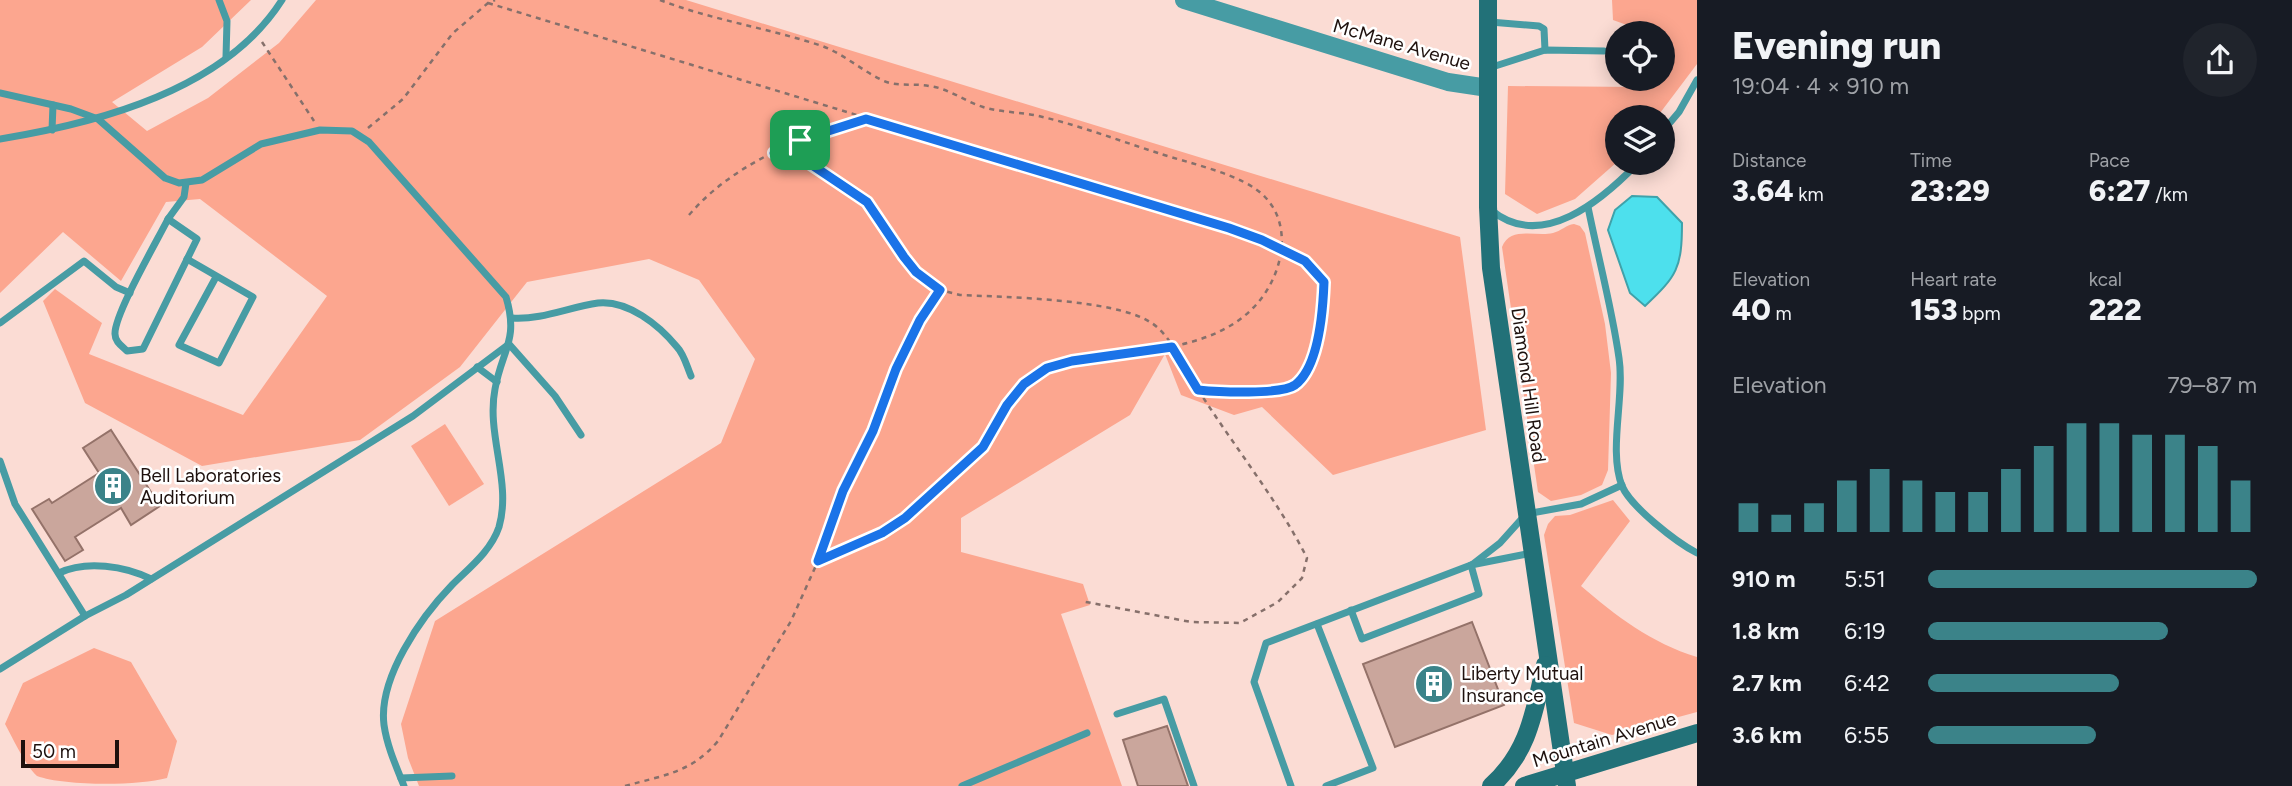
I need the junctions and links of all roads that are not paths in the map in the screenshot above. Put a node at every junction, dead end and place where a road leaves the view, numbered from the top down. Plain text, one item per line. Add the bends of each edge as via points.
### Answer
1 (219, 0) edge
2 (282, 0) edge
3 (1184, 0) edge
4 (1488, 0) edge
5 (1488, 22) junction
6 (1545, 50) junction
7 (1604, 51) dead end
8 (226, 57) junction
9 (1488, 68) junction
10 (1697, 80) edge
11 (1488, 88) junction
12 (0, 93) edge
13 (1693, 95) edge
14 (52, 105) junction
15 (1675, 116) edge
16 (98, 119) junction
17 (52, 130) junction
18 (0, 139) edge
19 (1624, 175) edge
20 (186, 183) junction
21 (1488, 207) junction
22 (1588, 207) junction
23 (168, 219) junction
24 (187, 259) junction
25 (216, 276) junction
26 (130, 293) junction
27 (512, 318) junction
28 (0, 323) edge
29 (509, 344) junction
30 (477, 367) junction
31 (691, 376) dead end
32 (497, 382) junction
33 (581, 435) dead end
34 (0, 461) edge
35 (1622, 485) junction
36 (1526, 514) junction
37 (1532, 553) junction
38 (1697, 553) edge
39 (1471, 565) junction
40 (59, 573) junction
41 (151, 579) junction
42 (1351, 610) junction
43 (85, 616) junction
44 (1317, 624) junction
45 (1547, 654) junction
46 (0, 669) edge
47 (1117, 714) dead end
48 (1087, 733) dead end
49 (1697, 733) edge
50 (452, 776) dead end
51 (1567, 779) edge
52 (402, 782) edge
53 (962, 786) edge
54 (1194, 786) edge
55 (1291, 786) edge
56 (1326, 786) edge
57 (1491, 786) edge
58 (1524, 786) edge

1 - 8 lane via 228,21
2 - 8 lane via 256,32
3 - 11 street, McMane Avenue via 1448,82
4 - 5 main road, Diamond Hill Road
5 - 6 lane via 1539,26 1544,29
5 - 9 main road, Diamond Hill Road
6 - 7 lane
6 - 9 lane
8 - 16 lane via 184,84
9 - 11 main road, Diamond Hill Road
10 - 13 lane
11 - 21 main road, Diamond Hill Road
12 - 14 lane
13 - 15 lane
14 - 16 lane
14 - 17 lane
16 - 17 lane
16 - 20 lane via 166,178
17 - 18 lane
19 - 22 lane
20 - 23 lane via 184,197
20 - 27 lane via 202,180 261,144 320,130 360,134 506,297
21 - 22 lane via 1505,221 1521,226 1556,221
21 - 36 main road, Diamond Hill Road via 1493,288
22 - 35 lane via 1620,359 1618,463
23 - 24 lane via 197,239
23 - 26 lane
24 - 25 lane
24 - 26 lane via 143,349 127,351 114,332
25 - 25 lane via 253,297 219,363 178,345
26 - 28 lane via 84,261
27 - 29 lane
27 - 31 lane via 528,319 599,303 627,308 649,320 679,348
29 - 30 lane
29 - 32 lane
29 - 33 lane via 555,396
30 - 32 lane
30 - 41 lane via 414,416
32 - 52 lane via 493,425 502,493 498,529 490,545 430,609 408,644 384,703 384,723
34 - 40 lane via 15,504
35 - 36 lane via 1581,504
35 - 38 lane via 1648,515
36 - 37 main road, Diamond Hill Road
36 - 39 lane via 1500,543
37 - 39 lane
37 - 45 main road, Diamond Hill Road
39 - 42 lane
39 - 42 lane via 1479,594 1362,639
40 - 41 lane via 80,566 138,572
40 - 43 lane
41 - 43 lane
42 - 44 lane
43 - 46 lane
44 - 55 lane via 1266,643 1255,678
44 - 56 lane via 1373,768
45 - 51 main road, Diamond Hill Road
45 - 57 main road via 1530,731
47 - 54 lane via 1164,699
48 - 53 lane
49 - 51 main road, Mountain Avenue
50 - 52 lane
51 - 58 main road, Mountain Avenue

